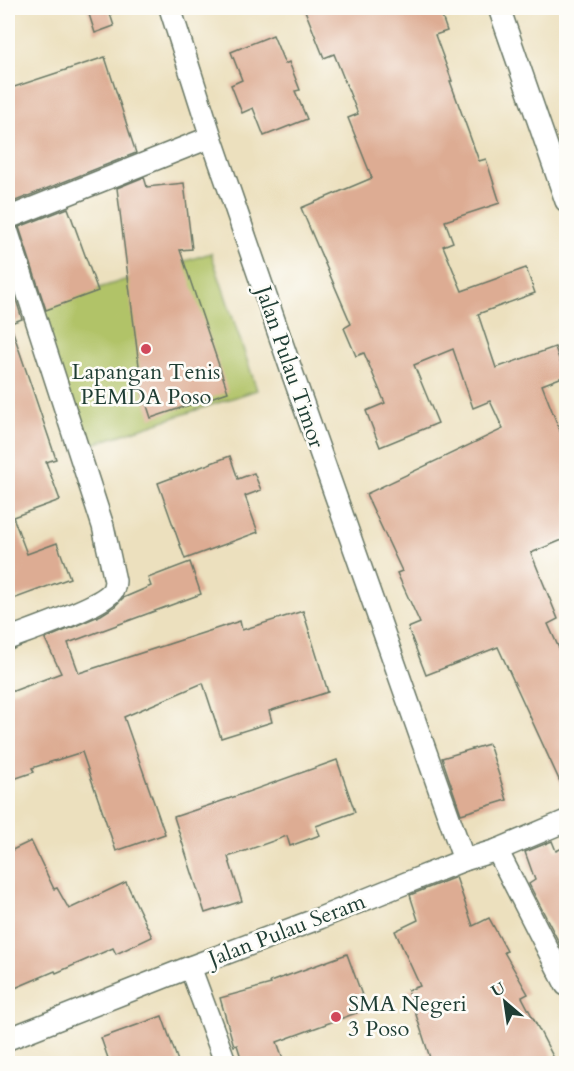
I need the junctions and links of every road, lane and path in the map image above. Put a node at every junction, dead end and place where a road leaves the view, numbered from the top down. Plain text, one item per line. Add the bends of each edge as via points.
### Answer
1 (170, 8) edge
2 (499, 8) edge
3 (211, 137) junction
4 (567, 201) edge
5 (8, 218) edge
6 (8, 233) edge
7 (8, 639) edge
8 (567, 821) edge
9 (497, 850) junction
10 (464, 860) junction
11 (190, 968) junction
12 (567, 985) edge
13 (8, 1039) edge
14 (226, 1064) edge

1 - 3 street, Jalan Pulau Timor
2 - 4 street
3 - 5 street
3 - 10 street, Jalan Pulau Timor
6 - 7 street via 103,526 115,580 108,596 65,618
8 - 9 street, Jalan Pulau Seram
9 - 10 street, Jalan Pulau Seram
9 - 12 street
10 - 11 street, Jalan Pulau Seram
11 - 13 street, Jalan Pulau Seram
11 - 14 street

